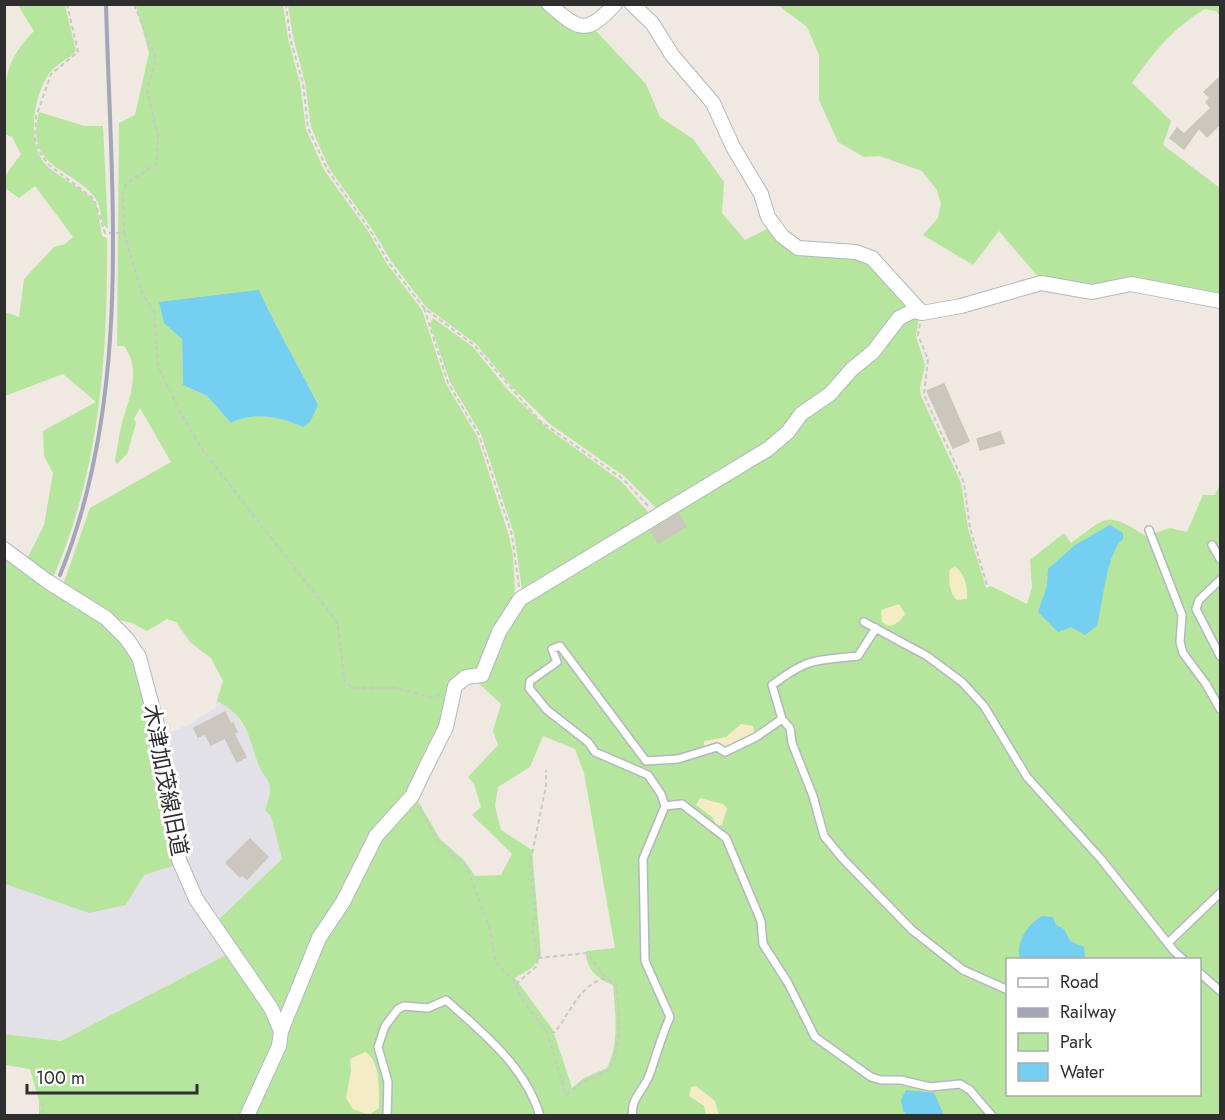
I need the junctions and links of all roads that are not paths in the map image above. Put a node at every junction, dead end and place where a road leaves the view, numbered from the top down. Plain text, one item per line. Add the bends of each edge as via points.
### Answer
1 (549, 4) edge
2 (615, 4) edge
3 (632, 4) edge
4 (1221, 301) edge
5 (922, 313) junction
6 (1149, 531) dead end
7 (1212, 545) dead end
8 (4, 549) edge
9 (1221, 559) edge
10 (1221, 580) edge
11 (864, 622) dead end
12 (876, 628) junction
13 (1221, 656) edge
14 (1221, 709) edge
15 (782, 718) junction
16 (665, 806) junction
17 (1221, 893) edge
18 (1169, 942) junction
19 (1182, 958) edge
20 (1201, 974) edge
21 (1006, 989) edge
22 (1221, 991) edge
23 (281, 1031) junction
24 (247, 1116) edge
25 (387, 1116) edge
26 (540, 1116) edge
27 (633, 1116) edge
28 (992, 1116) edge

1 - 2 street via 569,22 584,28 593,26
3 - 5 street via 652,23 672,56 713,103 758,188 768,217 782,236 798,248 847,250 872,258
4 - 5 street via 1131,284 1092,292 1041,282 999,297
5 - 23 street via 913,311 899,318 882,343 830,394 801,414 768,449 520,599 499,632 482,675 465,677 455,686 446,727 412,796 376,836 343,902 319,938
6 - 14 lane via 1182,615 1183,653
7 - 9 lane
8 - 23 street, 木津加茂線旧道 via 106,618 138,657 159,732 179,860 196,898 271,1008
10 - 13 lane via 1199,600 1196,609
11 - 12 lane
12 - 15 lane via 858,656 818,658 801,664 772,685
12 - 18 lane via 927,656 962,682 984,706 1026,777
15 - 16 lane via 725,752 717,747 678,759 646,761 560,646 552,649 557,662 530,681 529,688 547,710 595,752 648,775
15 - 21 lane via 790,729 824,836 843,859 912,930 963,970
16 - 27 lane via 643,859 643,877 645,961 670,1017 648,1079 637,1095
16 - 28 lane via 682,804 726,838 761,921 763,944 815,1036 871,1077 930,1087 960,1084
17 - 18 lane
18 - 19 lane
20 - 22 lane
23 - 24 street via 279,1046
25 - 26 lane via 388,1082 378,1047 385,1026 404,1006 428,1008 446,1000 502,1050 536,1102

